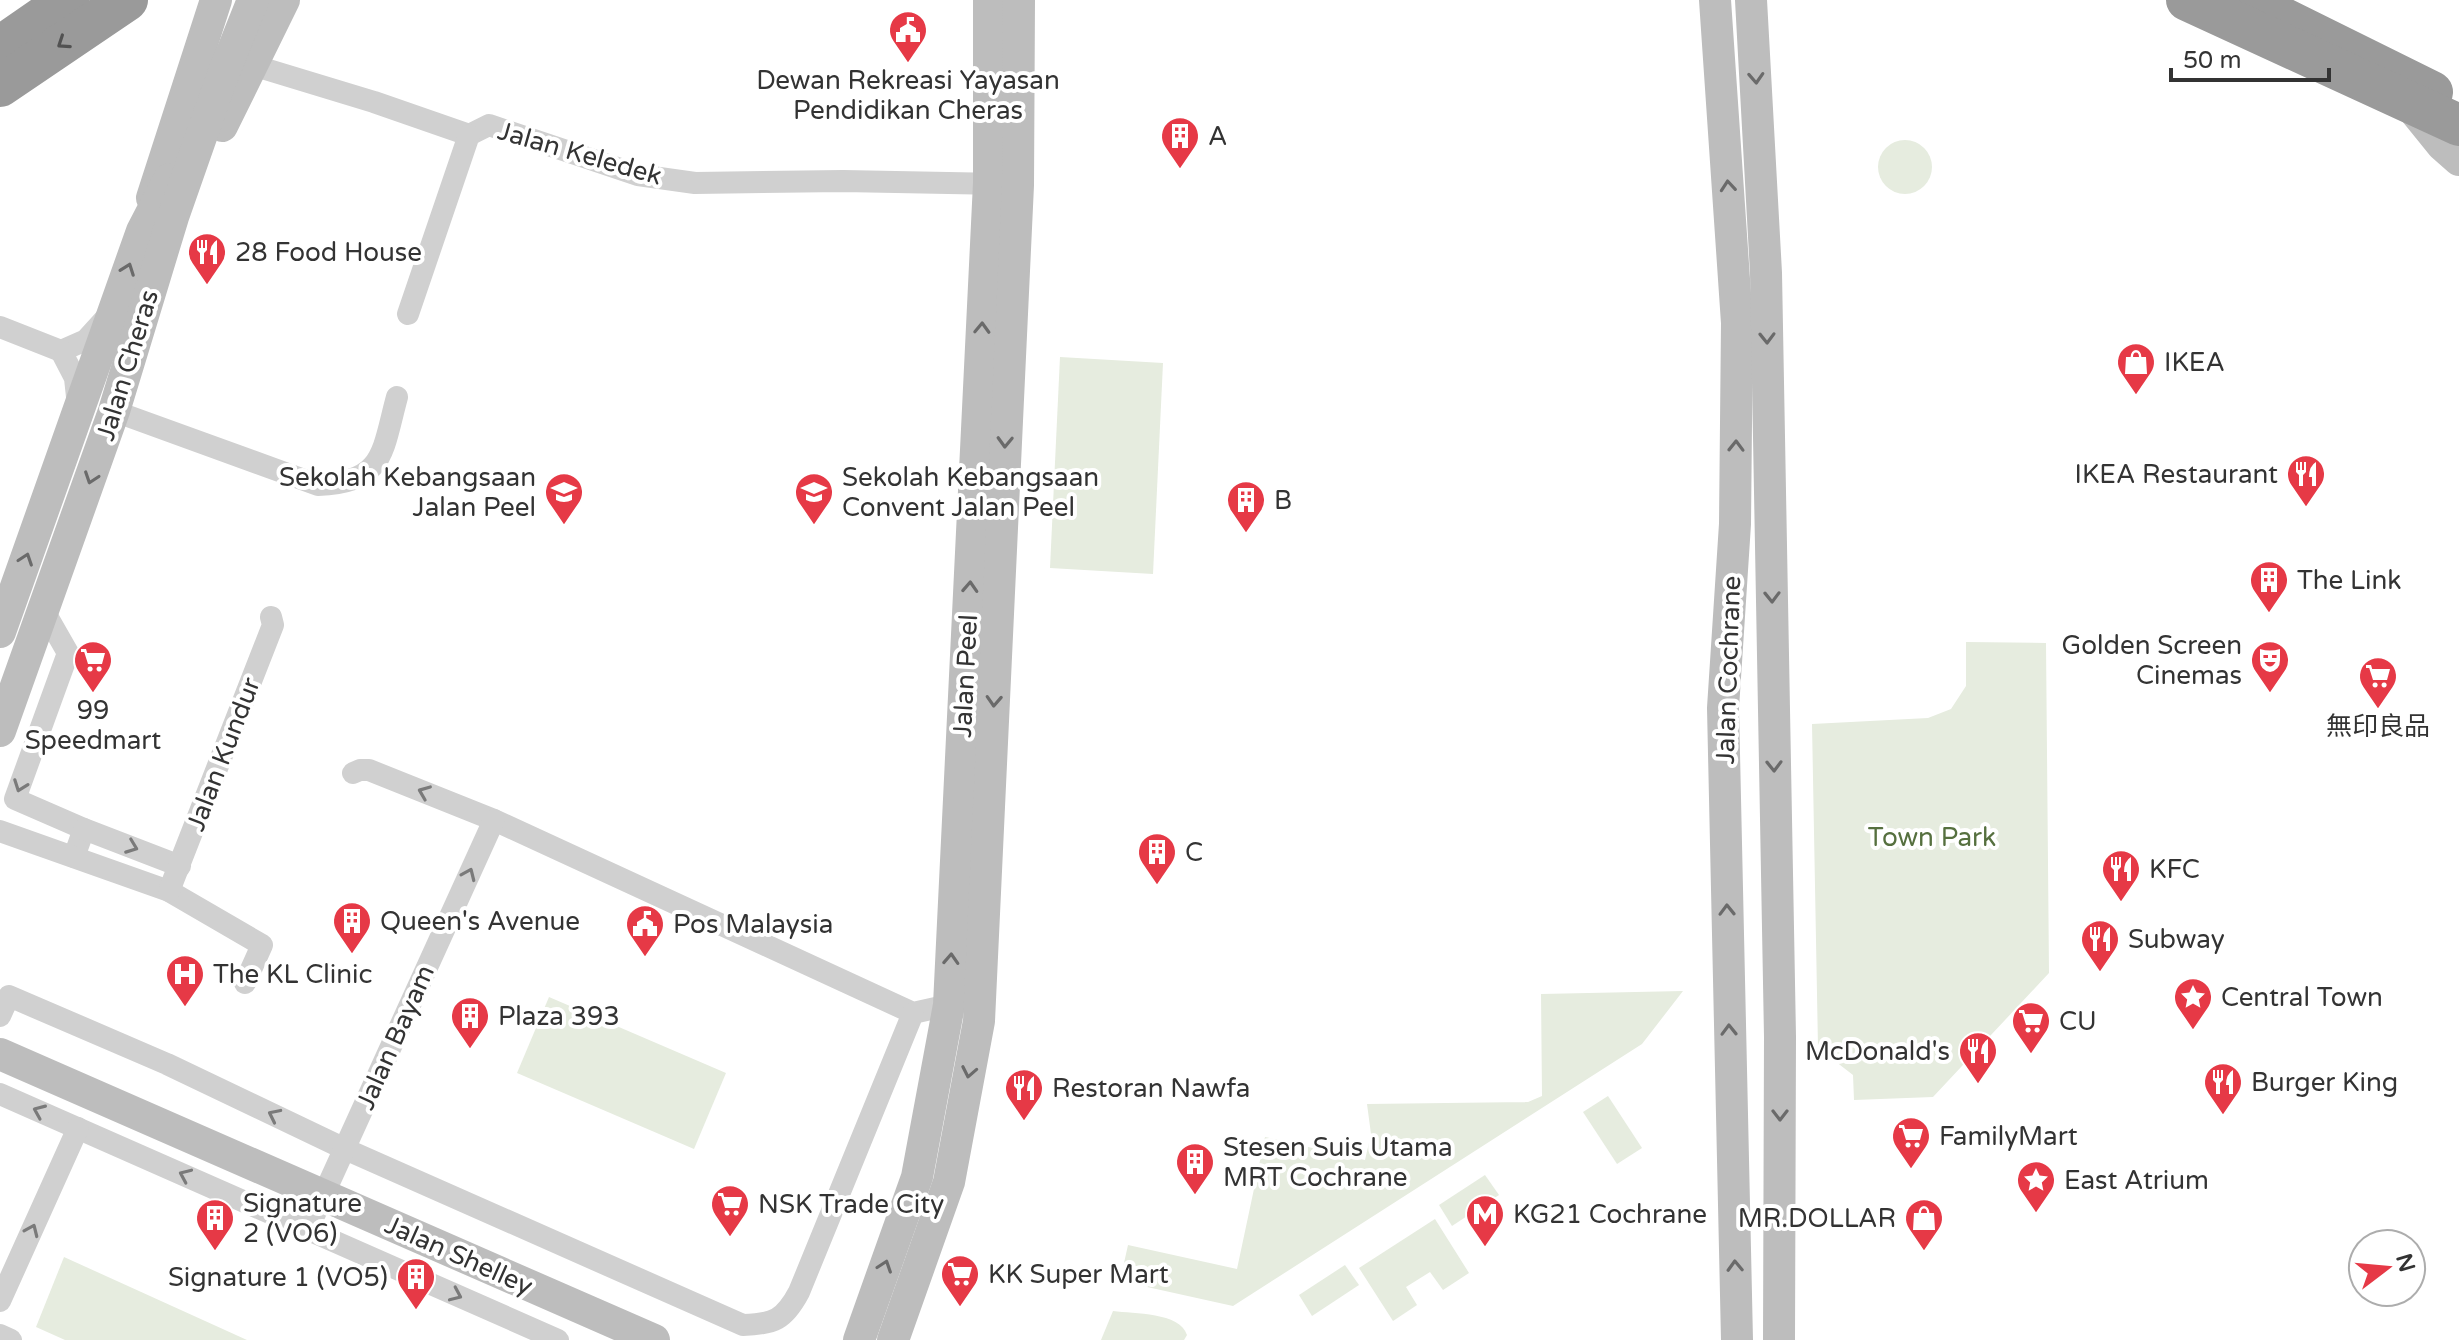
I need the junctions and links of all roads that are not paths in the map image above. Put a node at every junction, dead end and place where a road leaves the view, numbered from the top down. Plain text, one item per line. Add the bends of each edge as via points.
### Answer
1 (68, 0) edge
2 (127, 0) edge
3 (198, 0) edge
4 (216, 0) edge
5 (237, 0) edge
6 (253, 0) edge
7 (267, 0) edge
8 (284, 0) edge
9 (989, 0) edge
10 (1019, 0) edge
11 (1715, 0) edge
12 (1751, 0) edge
13 (2187, 0) edge
14 (2228, 0) edge
15 (2246, 0) edge
16 (0, 47) edge
17 (2364, 57) junction
18 (252, 65) junction
19 (0, 86) edge
20 (2395, 88) junction
21 (2459, 97) edge
22 (2459, 106) edge
23 (2459, 119) edge
24 (2459, 125) edge
25 (469, 135) junction
26 (2459, 160) edge
27 (1003, 184) junction
28 (173, 217) junction
29 (142, 231) junction
30 (115, 306) junction
31 (408, 314) dead end
32 (0, 327) edge
33 (61, 351) junction
34 (397, 397) dead end
35 (114, 411) junction
36 (77, 412) junction
37 (44, 611) junction
38 (271, 617) dead end
39 (0, 632) edge
40 (0, 731) edge
41 (353, 773) dead end
42 (494, 820) junction
43 (84, 829) junction
44 (0, 831) edge
45 (74, 857) junction
46 (180, 866) junction
47 (169, 891) junction
48 (245, 983) dead end
49 (949, 1005) junction
50 (913, 1013) junction
51 (0, 1016) edge
52 (0, 1054) edge
53 (0, 1094) edge
54 (78, 1128) junction
55 (345, 1149) junction
56 (323, 1195) junction
57 (308, 1229) junction
58 (0, 1301) edge
59 (0, 1336) edge
60 (11, 1340) edge
61 (558, 1340) edge
62 (654, 1340) edge
63 (859, 1340) edge
64 (893, 1340) edge
65 (1737, 1340) edge
66 (1779, 1340) edge

1 - 16 highway
2 -> 19 highway
3 - 29 street via 150,159
4 - 29 street
5 - 29 street, Jalan Cheras via 172,174
6 - 28 street, Jalan Cheras
7 - 28 street
8 - 18 street
9 - 27 street, Jalan Peel
10 - 27 street, Jalan Peel
65 -> 11 street, Jalan Cochrane via 1723,708 1735,524 1737,323
12 -> 66 street, Jalan Cochrane via 1766,273 1780,1037
13 - 24 highway, bridge
14 - 20 highway
15 - 17 highway
17 - 21 highway
17 - 22 highway
18 - 25 street, Jalan Keledek
18 - 28 street
20 - 23 highway, bridge
20 - 26 street, bridge
25 - 27 street, Jalan Keledek via 489,125 638,175 695,183
25 - 31 street
49 -> 27 street, Jalan Peel
27 -> 64 street, Jalan Peel via 979,1021 949,1182
28 - 35 street, Jalan Cheras
30 -> 29 street, Jalan Cheras
30 - 33 street via 86,340
30 - 36 street, Jalan Cheras
32 - 33 street
33 - 36 street via 75,378
34 - 35 street via 382,453 369,473 318,485
35 -> 37 street, Jalan Cheras
39 -> 36 street, Jalan Cheras
37 - 40 street, Jalan Cheras
37 -> 43 street via 68,653 15,799
38 - 46 street, Jalan Kundur via 273,625
42 -> 41 street via 369,770
42 - 50 street
55 -> 42 street, Jalan Bayam
43 - 45 street
43 -> 46 street
44 - 45 street
45 - 47 street
46 - 47 street, Jalan Kundur
47 - 48 street via 262,945
49 - 50 street
63 -> 49 street, Jalan Peel via 917,1177
50 - 55 street via 799,1292 777,1321 743,1325
55 -> 51 street via 9,996
52 - 56 street, Jalan Shelley
54 -> 53 street
57 -> 54 street
58 -> 54 street
55 - 56 street, Jalan Bayam
56 - 57 street, Jalan Bayam
56 - 62 street, Jalan Shelley
57 -> 61 street
59 - 60 street

